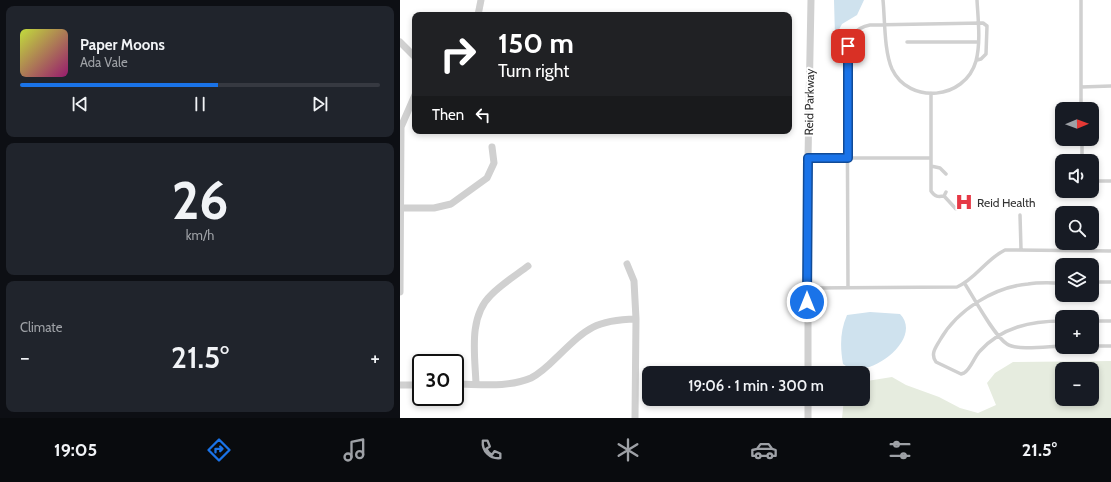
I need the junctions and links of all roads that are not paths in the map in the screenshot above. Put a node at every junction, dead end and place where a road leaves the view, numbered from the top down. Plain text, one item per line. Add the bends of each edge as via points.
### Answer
1 (480, 0) edge
2 (811, 0) edge
3 (883, 0) edge
4 (977, 0) edge
5 (1081, 0) edge
6 (478, 12) edge
7 (978, 23) junction
8 (885, 24) junction
9 (400, 42) edge
10 (907, 42) dead end
11 (978, 42) junction
12 (412, 54) edge
13 (976, 60) junction
14 (1081, 86) junction
15 (1111, 86) edge
16 (931, 93) junction
17 (412, 101) edge
18 (1081, 102) edge
19 (400, 127) edge
20 (492, 148) dead end
21 (808, 158) junction
22 (848, 158) junction
23 (931, 158) junction
24 (931, 166) junction
25 (946, 174) dead end
26 (1099, 181) edge
27 (1111, 181) edge
28 (401, 208) edge
29 (956, 209) dead end
30 (1020, 215) dead end
31 (1020, 249) junction
32 (1111, 251) edge
33 (626, 264) dead end
34 (528, 266) dead end
35 (1099, 282) edge
36 (1111, 282) edge
37 (1055, 283) edge
38 (965, 284) junction
39 (807, 288) junction
40 (848, 288) junction
41 (400, 292) edge
42 (977, 303) junction
43 (636, 319) junction
44 (1055, 321) edge
45 (1099, 321) edge
46 (1111, 321) edge
47 (998, 335) junction
48 (1055, 346) edge
49 (1099, 346) edge
50 (1111, 346) edge
51 (808, 366) edge
52 (464, 384) edge
53 (476, 384) junction
54 (400, 385) edge
55 (412, 385) edge
56 (808, 406) edge
57 (635, 418) edge
58 (808, 418) edge

1 - 6 street
2 - 21 street, Reid Parkway
3 - 8 lane
4 - 7 lane
5 - 14 lane
7 - 8 lane
7 - 11 lane
7 - 13 lane via 987,26 986,54
8 - 16 lane via 888,56 899,80 911,89
8 - 22 lane via 861,27 850,38
9 - 12 street
10 - 11 lane
11 - 13 lane
13 - 16 lane via 970,77 961,86
14 - 15 lane
14 - 18 lane
16 - 23 lane
17 - 19 street
19 - 28 street
20 - 28 street via 494,163 487,178 451,204 434,208
21 - 22 lane
21 - 39 street, Reid Parkway
22 - 23 lane
22 - 40 lane
23 - 24 lane
24 - 25 lane via 940,168
24 - 29 lane via 931,191 934,196 945,194
26 - 27 lane
28 - 41 street
30 - 31 lane
31 - 32 lane
31 - 38 lane via 998,253
33 - 43 street via 634,281
34 - 53 street via 491,295 480,310 475,327
35 - 36 lane
37 - 42 lane via 1028,284 1009,288
38 - 40 lane via 948,288
38 - 42 lane
39 - 40 lane
39 - 51 street, Reid Parkway
42 - 47 lane
42 - 47 lane via 959,317 944,334 934,351 934,359 961,374 964,373 986,344
43 - 53 street via 606,321 588,329 548,367 532,378 515,383
43 - 57 street
44 - 47 lane via 1035,321
45 - 46 lane
47 - 48 lane via 1007,344 1015,347
49 - 50 lane
52 - 53 street
54 - 55 street
56 - 58 street

